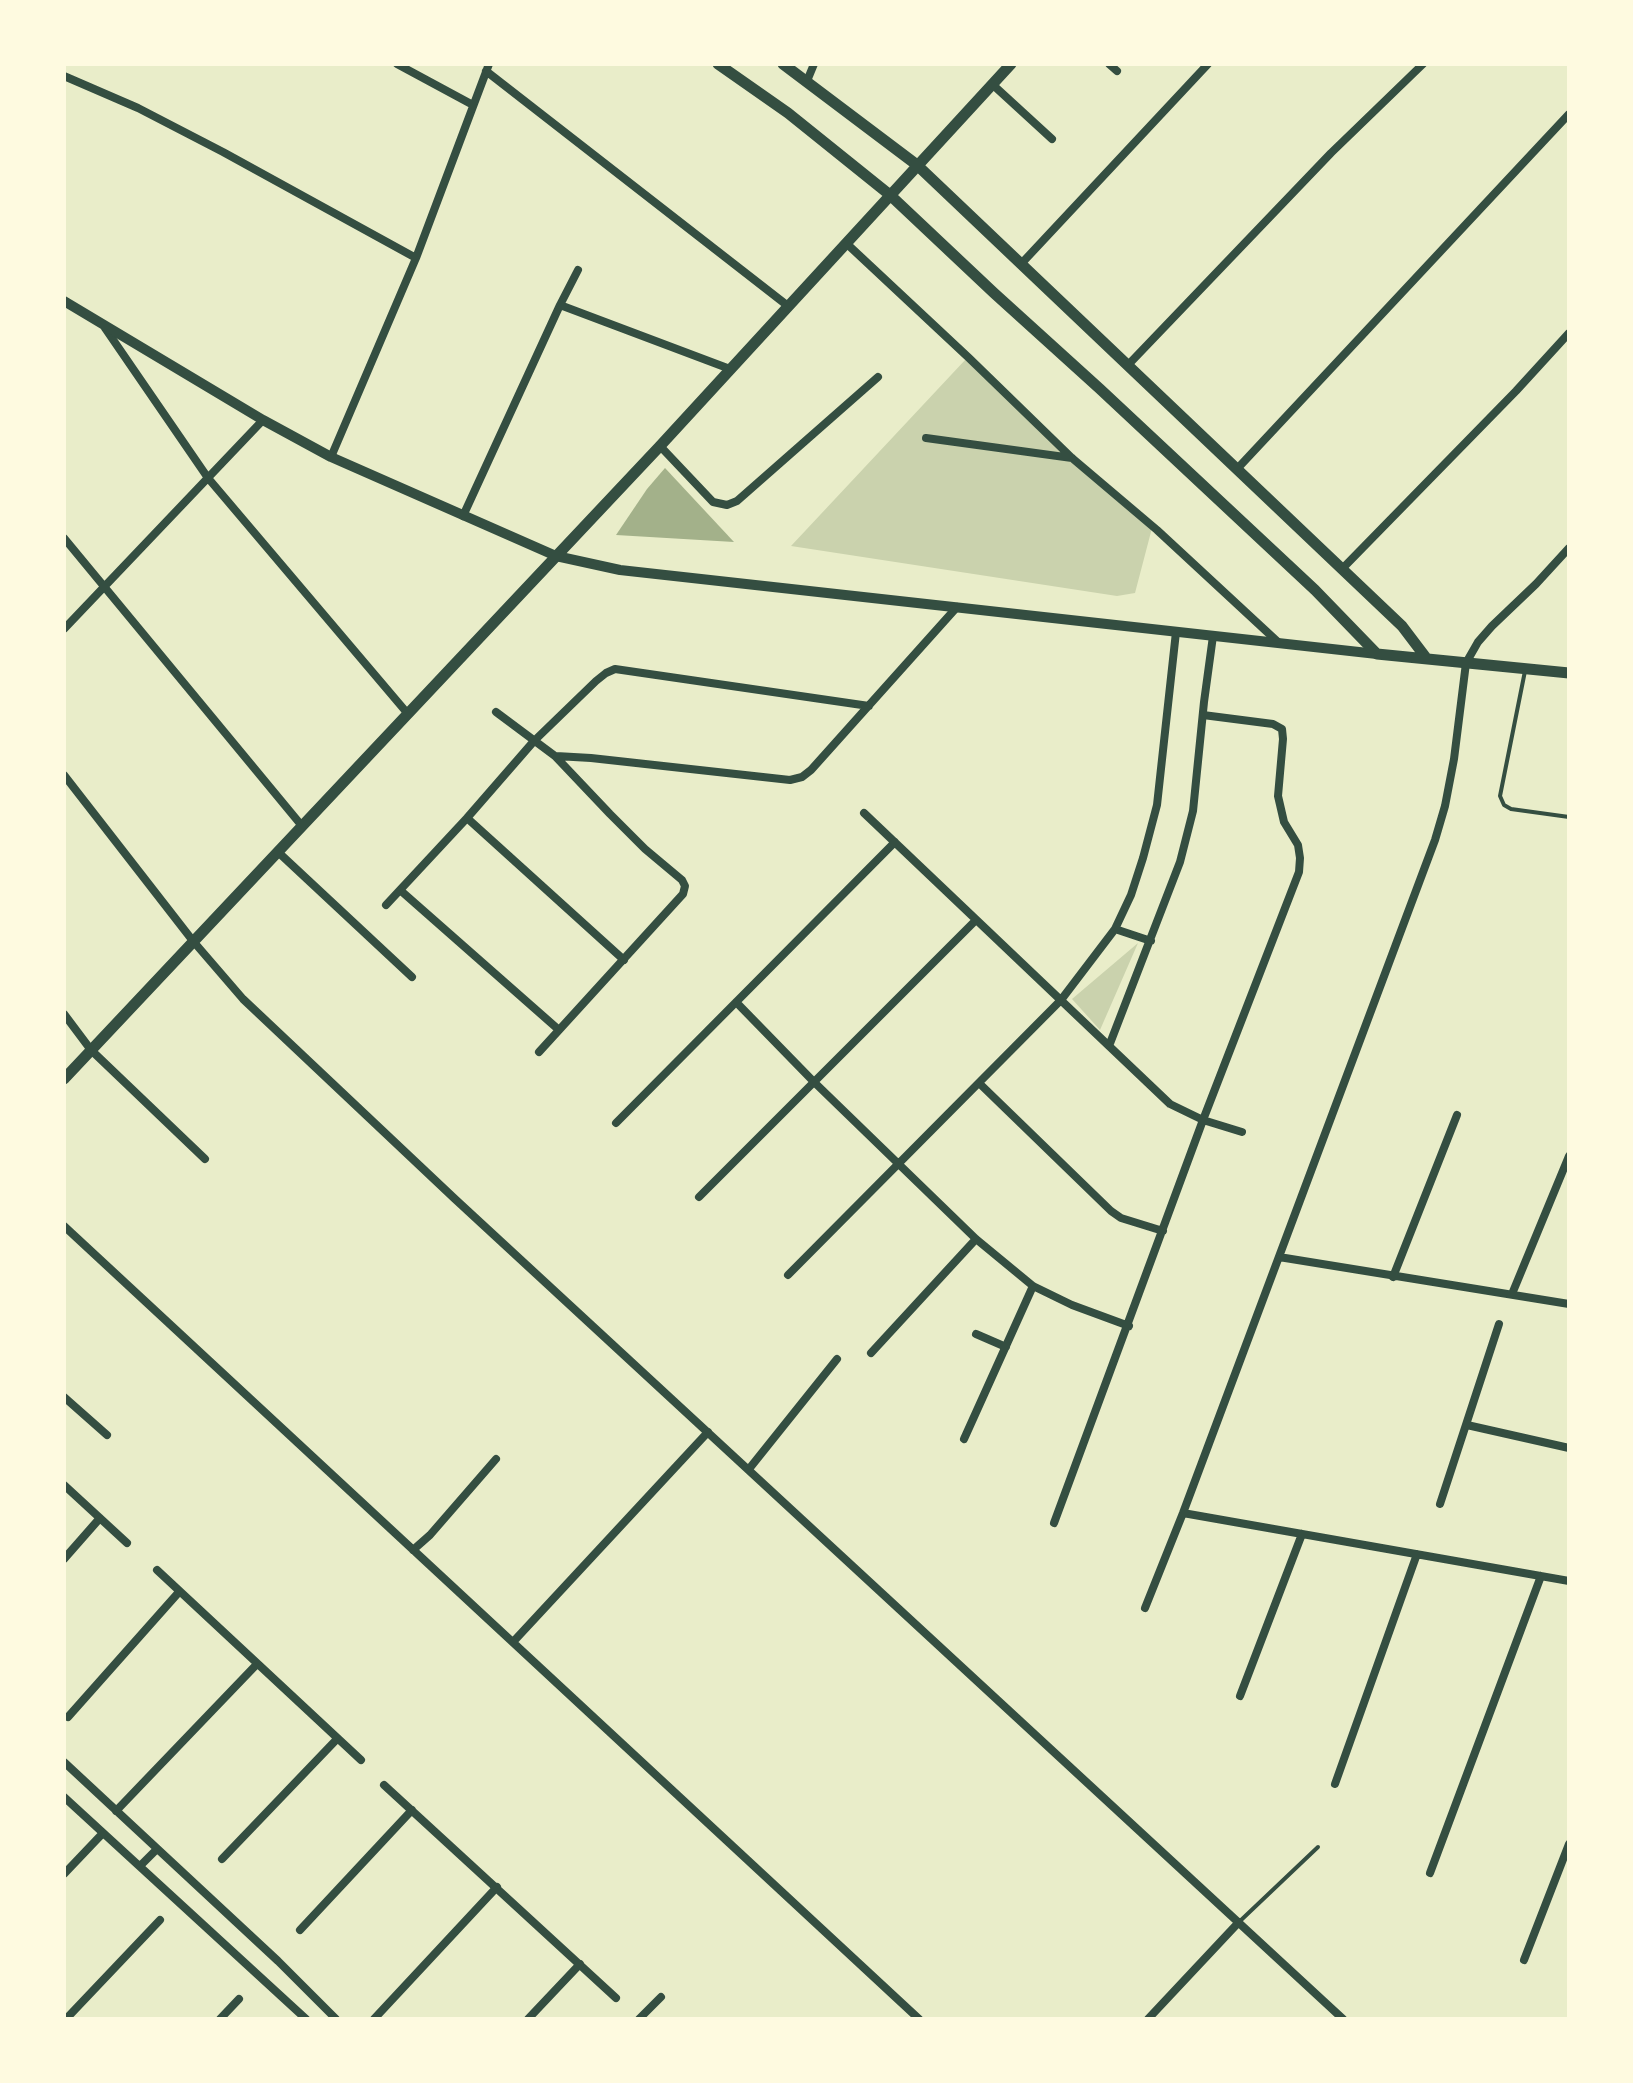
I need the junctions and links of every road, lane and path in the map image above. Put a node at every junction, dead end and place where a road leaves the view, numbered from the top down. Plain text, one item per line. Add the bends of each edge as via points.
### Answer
1 (397, 64) edge
2 (718, 64) edge
3 (783, 64) edge
4 (814, 64) edge
5 (1011, 64) edge
6 (1208, 64) edge
7 (1423, 64) edge
8 (488, 67) edge
9 (64, 76) edge
10 (807, 81) junction
11 (992, 84) junction
12 (473, 105) junction
13 (1569, 114) edge
14 (1052, 139) dead end
15 (917, 165) junction
16 (890, 195) junction
17 (846, 243) junction
18 (416, 258) junction
19 (1021, 264) junction
20 (578, 270) dead end
21 (64, 301) edge
22 (560, 305) junction
23 (788, 306) junction
24 (102, 322) junction
25 (1569, 333) edge
26 (1128, 365) junction
27 (730, 369) junction
28 (878, 377) dead end
29 (263, 420) junction
30 (926, 438) dead end
31 (660, 446) junction
32 (331, 457) junction
33 (1072, 458) junction
34 (1237, 469) junction
35 (208, 478) junction
36 (463, 516) junction
37 (64, 538) edge
38 (1569, 548) edge
39 (556, 556) junction
40 (1342, 569) junction
41 (102, 586) junction
42 (957, 607) junction
43 (64, 629) edge
44 (1176, 632) junction
45 (1213, 636) junction
46 (1279, 643) junction
47 (1377, 654) junction
48 (1427, 659) junction
49 (1466, 663) junction
50 (1525, 668) junction
51 (1569, 673) edge
52 (869, 706) junction
53 (496, 712) dead end
54 (408, 714) junction
55 (1203, 715) junction
56 (534, 741) junction
57 (555, 756) junction
58 (64, 775) edge
59 (864, 813) dead end
60 (1569, 817) edge
61 (467, 818) junction
62 (302, 826) junction
63 (895, 842) junction
64 (278, 852) junction
65 (400, 890) junction
66 (386, 905) dead end
67 (976, 920) junction
68 (1115, 929) junction
69 (193, 941) junction
70 (1151, 941) junction
71 (624, 960) junction
72 (412, 977) dead end
73 (1061, 1000) junction
74 (736, 1002) junction
75 (64, 1014) edge
76 (559, 1030) junction
77 (1109, 1046) junction
78 (91, 1050) junction
79 (539, 1052) dead end
80 (64, 1079) edge
81 (814, 1082) junction
82 (979, 1083) junction
83 (1457, 1115) dead end
84 (1203, 1120) junction
85 (616, 1123) dead end
86 (1242, 1132) dead end
87 (1569, 1156) edge
88 (205, 1159) dead end
89 (898, 1164) junction
90 (699, 1197) dead end
91 (64, 1226) edge
92 (1163, 1231) junction
93 (976, 1239) junction
94 (1279, 1257) junction
95 (788, 1275) dead end
96 (1393, 1277) junction
97 (1033, 1286) junction
98 (1512, 1294) junction
99 (1569, 1304) edge
100 (1499, 1324) dead end
101 (1129, 1326) junction
102 (976, 1334) dead end
103 (1006, 1347) junction
104 (871, 1353) dead end
105 (837, 1359) dead end
106 (64, 1397) edge
107 (1467, 1425) junction
108 (708, 1432) junction
109 (107, 1435) dead end
110 (964, 1439) dead end
111 (1569, 1448) edge
112 (496, 1459) dead end
113 (749, 1469) junction
114 (64, 1485) edge
115 (1440, 1504) dead end
116 (1183, 1513) junction
117 (100, 1518) junction
118 (1054, 1523) dead end
119 (1302, 1534) junction
120 (127, 1543) dead end
121 (413, 1550) junction
122 (1417, 1554) junction
123 (64, 1559) edge
124 (157, 1570) dead end
125 (1541, 1576) junction
126 (1569, 1581) edge
127 (179, 1592) junction
128 (1145, 1608) dead end
129 (513, 1642) junction
130 (257, 1664) junction
131 (1240, 1696) dead end
132 (68, 1717) dead end
133 (337, 1739) junction
134 (361, 1760) dead end
135 (64, 1762) edge
136 (1335, 1784) dead end
137 (384, 1785) dead end
138 (64, 1797) edge
139 (412, 1810) junction
140 (116, 1811) junction
141 (103, 1833) junction
142 (1569, 1844) edge
143 (1318, 1847) dead end
144 (157, 1849) junction
145 (222, 1859) dead end
146 (140, 1866) junction
147 (1430, 1873) dead end
148 (64, 1874) edge
149 (497, 1887) junction
150 (160, 1920) dead end
151 (1239, 1922) junction
152 (300, 1930) dead end
153 (1524, 1960) dead end
154 (580, 1964) junction
155 (661, 1997) dead end
156 (616, 1998) dead end
157 (239, 1999) dead end
158 (66, 2019) edge
159 (220, 2019) edge
160 (306, 2019) edge
161 (336, 2019) edge
162 (374, 2019) edge
163 (528, 2019) edge
164 (639, 2019) edge
165 (919, 2019) edge
166 (1148, 2019) edge
167 (1343, 2019) edge

1 - 12 street
2 - 16 main road
3 - 10 main road
4 - 10 street
5 - 11 main road
6 - 19 street
7 - 26 street
8 - 12 street
8 - 23 street
9 - 18 street via 166,122
10 - 15 main road
11 - 14 street
11 - 15 main road
12 - 18 street
13 - 34 street
15 - 16 main road
15 - 19 main road
16 - 17 main road
16 - 47 main road
17 - 23 main road
17 - 33 street
18 - 32 street
19 - 26 main road
20 - 22 street
21 - 24 street
22 - 27 street
22 - 36 street
23 - 27 main road
24 - 29 street
24 - 35 street
25 - 40 street
26 - 34 main road
27 - 31 main road
28 - 31 street via 727,505 713,502
29 - 32 street
29 - 35 street
30 - 33 street
31 - 39 main road
32 - 36 street
33 - 46 street
34 - 40 main road
35 - 41 street
35 - 54 street
36 - 39 street
37 - 41 street
38 - 49 street via 1492,626
39 - 42 street via 620,570
39 - 54 main road
40 - 48 main road via 1402,626
41 - 43 street
41 - 62 street
42 - 44 street
42 - 52 street
44 - 45 street
44 - 68 street via 1157,805
45 - 46 street
45 - 55 street
46 - 47 street
47 - 48 main road
48 - 49 main road
49 - 50 main road
49 - 94 street via 1454,759 1435,840
50 - 51 main road
50 - 60 lane via 1500,796 1511,809
52 - 56 street via 615,669
52 - 57 street via 811,770 790,780
53 - 56 street
54 - 62 main road
55 - 70 street via 1193,811
55 - 84 street via 1282,729 1278,796 1300,858
56 - 57 street
56 - 61 street
57 - 71 street via 685,886
58 - 69 street
59 - 63 street
61 - 65 street
61 - 71 street
62 - 64 main road
63 - 67 street
63 - 74 street
64 - 69 main road
64 - 72 street
65 - 66 street
65 - 76 street
67 - 73 street
67 - 81 street
68 - 70 street
68 - 73 street
69 - 78 main road
69 - 108 street via 243,999
70 - 77 street
71 - 76 street
73 - 77 street
73 - 82 street
74 - 81 street
74 - 85 street
75 - 78 street
76 - 79 street
77 - 84 street via 1170,1104
78 - 80 main road
78 - 88 street
81 - 89 street
81 - 90 street
82 - 89 street
82 - 92 street via 1111,1211
83 - 96 street
84 - 86 street
84 - 92 street
87 - 98 street
89 - 93 street
89 - 95 street
91 - 121 street
92 - 101 street
93 - 97 street
93 - 104 street
94 - 96 street
94 - 116 street
96 - 98 street
97 - 101 street
97 - 103 street
98 - 99 street
100 - 107 street
101 - 118 street
102 - 103 street
103 - 110 street
105 - 113 street
106 - 109 street
107 - 111 street
107 - 115 street
108 - 113 street
108 - 129 street
112 - 121 street
113 - 151 street
114 - 117 street
116 - 119 street
116 - 128 street
117 - 120 street
117 - 123 street
119 - 122 street
119 - 131 street
121 - 129 street
122 - 125 street
122 - 136 street
124 - 127 street
125 - 126 street
125 - 147 street
127 - 130 street
127 - 132 street
129 - 165 street
130 - 133 street
130 - 140 street
133 - 134 street
133 - 145 street
135 - 140 street
137 - 139 street
138 - 141 street
139 - 149 street
139 - 152 street
140 - 144 street
141 - 146 street
141 - 148 street
142 - 153 street
143 - 151 lane
144 - 146 street
144 - 161 street
146 - 160 street
149 - 154 street
149 - 162 street
150 - 158 street
151 - 166 street
151 - 167 street
154 - 156 street
154 - 163 street
155 - 164 street
157 - 159 street

